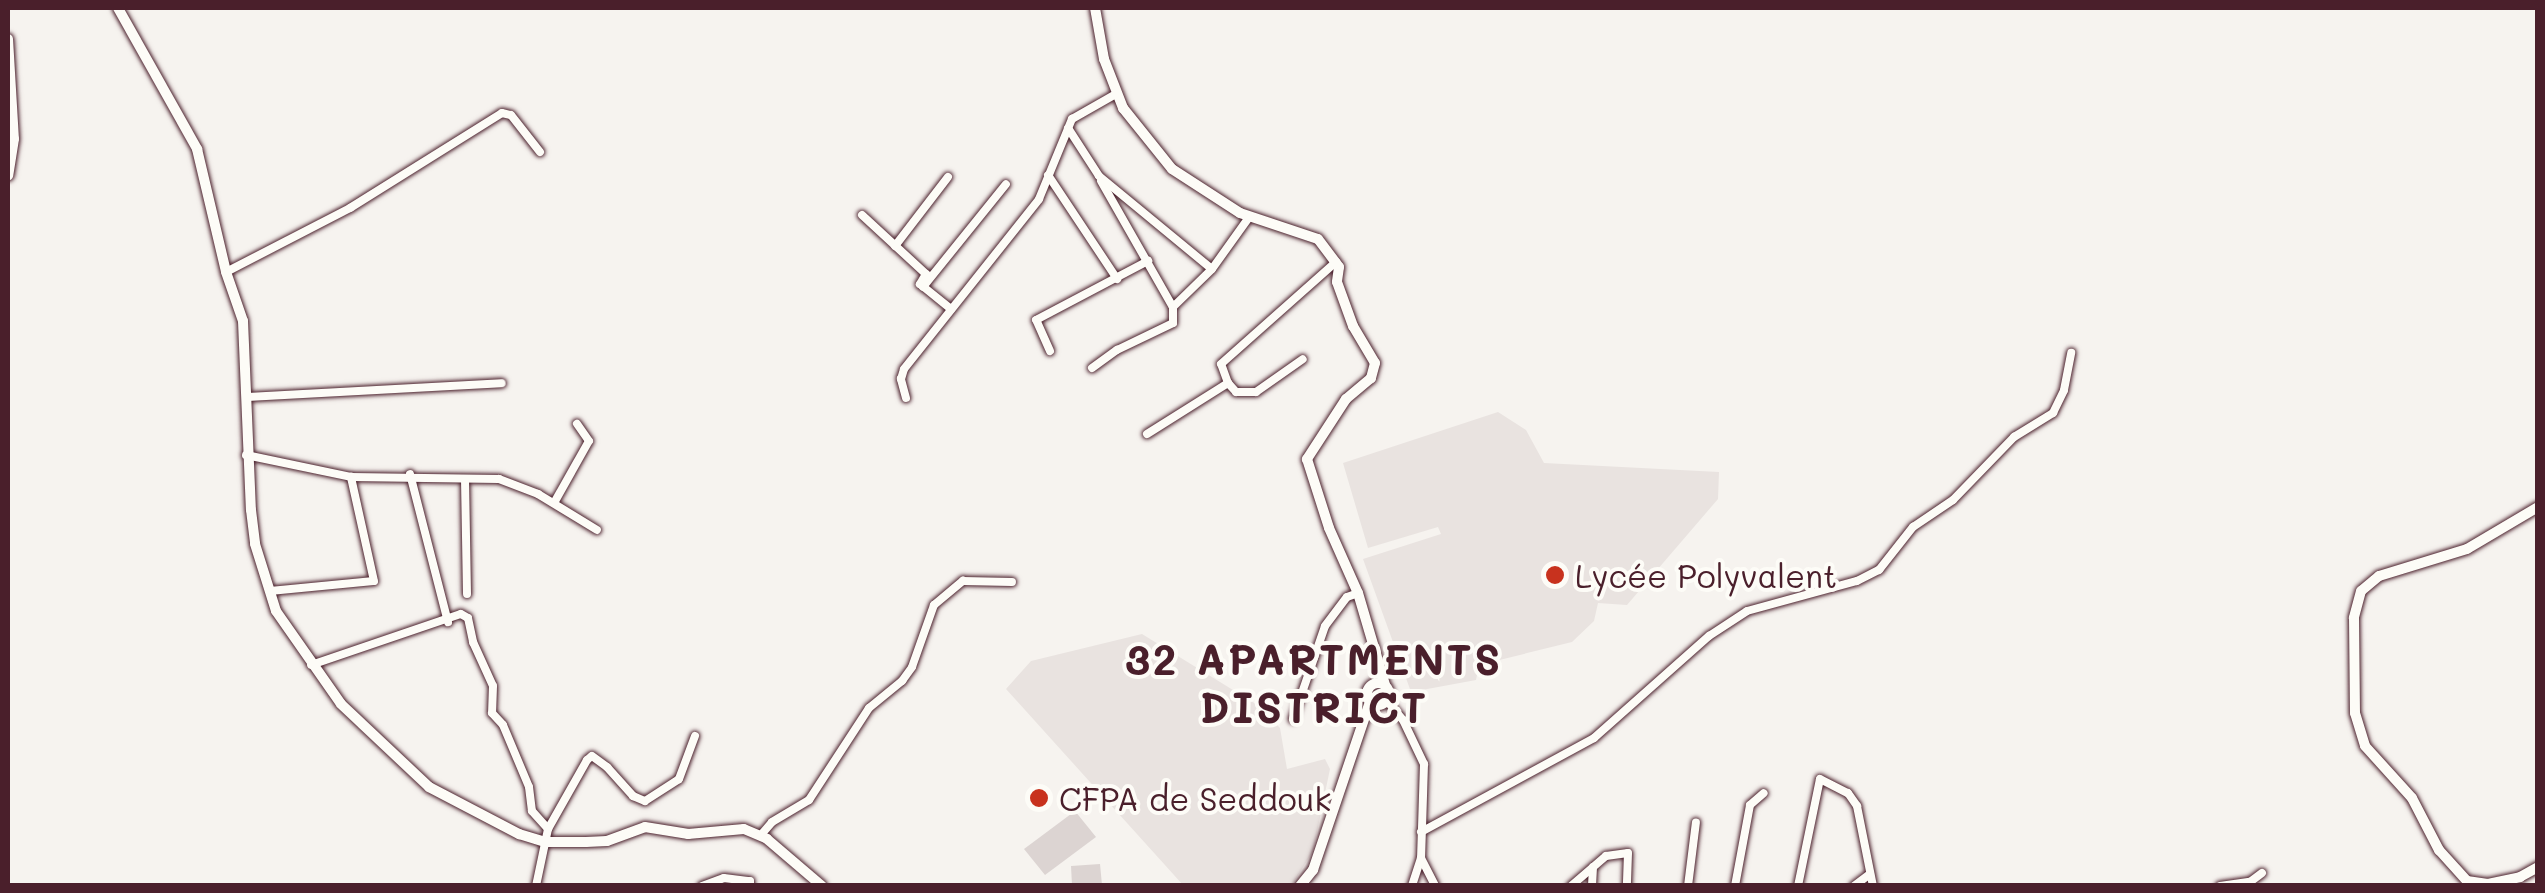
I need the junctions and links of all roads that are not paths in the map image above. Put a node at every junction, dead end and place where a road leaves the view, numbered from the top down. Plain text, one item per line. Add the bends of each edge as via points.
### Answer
1 (118, 8) edge
2 (1095, 8) edge
3 (8, 39) edge
4 (1116, 94) junction
5 (1068, 128) junction
6 (540, 152) dead end
7 (1048, 174) junction
8 (8, 176) edge
9 (1099, 176) junction
10 (948, 178) dead end
11 (1006, 184) dead end
12 (862, 214) dead end
13 (1250, 216) junction
14 (896, 246) junction
15 (1148, 261) junction
16 (1336, 262) junction
17 (1212, 269) junction
18 (226, 272) junction
19 (1117, 279) junction
20 (924, 287) junction
21 (1173, 307) junction
22 (951, 309) junction
23 (1050, 351) dead end
24 (2071, 352) dead end
25 (1303, 359) dead end
26 (1092, 368) dead end
27 (502, 383) dead end
28 (1228, 383) junction
29 (246, 397) junction
30 (906, 398) dead end
31 (577, 424) dead end
32 (1146, 434) dead end
33 (246, 455) junction
34 (410, 474) junction
35 (351, 476) junction
36 (465, 479) junction
37 (554, 503) junction
38 (2538, 508) edge
39 (597, 530) dead end
40 (1012, 582) dead end
41 (270, 591) junction
42 (1358, 592) junction
43 (466, 594) dead end
44 (448, 622) junction
45 (311, 665) junction
46 (1379, 685) junction
47 (1387, 700) junction
48 (1370, 702) junction
49 (1293, 719) dead end
50 (695, 736) dead end
51 (1764, 793) dead end
52 (1696, 822) dead end
53 (548, 829) junction
54 (1421, 832) junction
55 (760, 836) junction
56 (545, 842) junction
57 (1421, 858) junction
58 (1593, 866) junction
59 (2538, 867) edge
60 (2262, 873) dead end
61 (1870, 874) junction
62 (704, 885) edge
63 (536, 886) edge
64 (750, 886) edge
65 (822, 886) edge
66 (1300, 886) edge
67 (1412, 886) edge
68 (1435, 886) edge
69 (1571, 886) edge
70 (1592, 886) edge
71 (1627, 886) edge
72 (1688, 886) edge
73 (1735, 886) edge
74 (1798, 886) edge
75 (1854, 886) edge
76 (1873, 886) edge
77 (2220, 886) edge

1 - 18 street via 196,149
2 - 4 street
3 - 8 street via 14,139
4 - 5 street
4 - 13 street via 1172,170
5 - 7 street
5 - 9 street
6 - 18 street via 512,115 502,113 335,216
7 - 19 street
7 - 22 street via 1040,199
9 - 15 street
9 - 17 street
10 - 14 street
11 - 20 street
12 - 14 street
13 - 16 street via 1318,239
13 - 17 street
14 - 20 street via 926,274
15 - 19 street
15 - 21 street
16 - 28 street via 1220,364
16 - 42 street via 1353,326 1376,363 1308,459 1328,528
17 - 21 street
18 - 29 street via 243,321
19 - 23 street via 1036,320
20 - 22 street
21 - 26 street via 1172,322
22 - 30 street via 904,369
24 - 54 street via 2053,413 2014,437 1953,500 1913,527 1879,570 1746,611 1594,738
25 - 28 street via 1256,392 1236,392
27 - 29 street
28 - 32 street
29 - 33 street
31 - 37 street via 589,442
33 - 35 street
33 - 41 street via 255,544
34 - 35 street
34 - 36 street
34 - 44 street
35 - 41 street via 374,580
36 - 37 street via 518,484
36 - 43 street
37 - 39 street
38 - 59 street via 2467,549 2379,576 2361,591 2354,618 2356,713 2365,746 2412,798 2439,850 2467,881 2488,884
40 - 55 street via 963,581 934,605 902,681 869,708 808,800
41 - 45 street
42 - 46 street
42 - 49 street via 1324,626
44 - 45 street
44 - 53 street via 461,614 468,618 493,686 492,713 529,787 532,811
45 - 56 street via 341,704 429,787 472,813
46 - 47 street
46 - 48 street via 1366,694
47 - 48 street
47 - 54 street via 1422,757
48 - 66 street via 1313,870
50 - 53 street via 679,779 645,800 592,756
51 - 73 street via 1750,805
52 - 72 street
53 - 56 street
54 - 57 street
55 - 56 street via 744,828 688,834 645,827 606,841
55 - 65 street
56 - 63 street
57 - 67 street
57 - 68 street
58 - 69 street
58 - 70 street
58 - 71 street via 1628,853
60 - 77 street via 2250,882
61 - 74 street via 1857,806 1848,793 1820,779
61 - 75 street
61 - 76 street
62 - 64 street via 724,878

